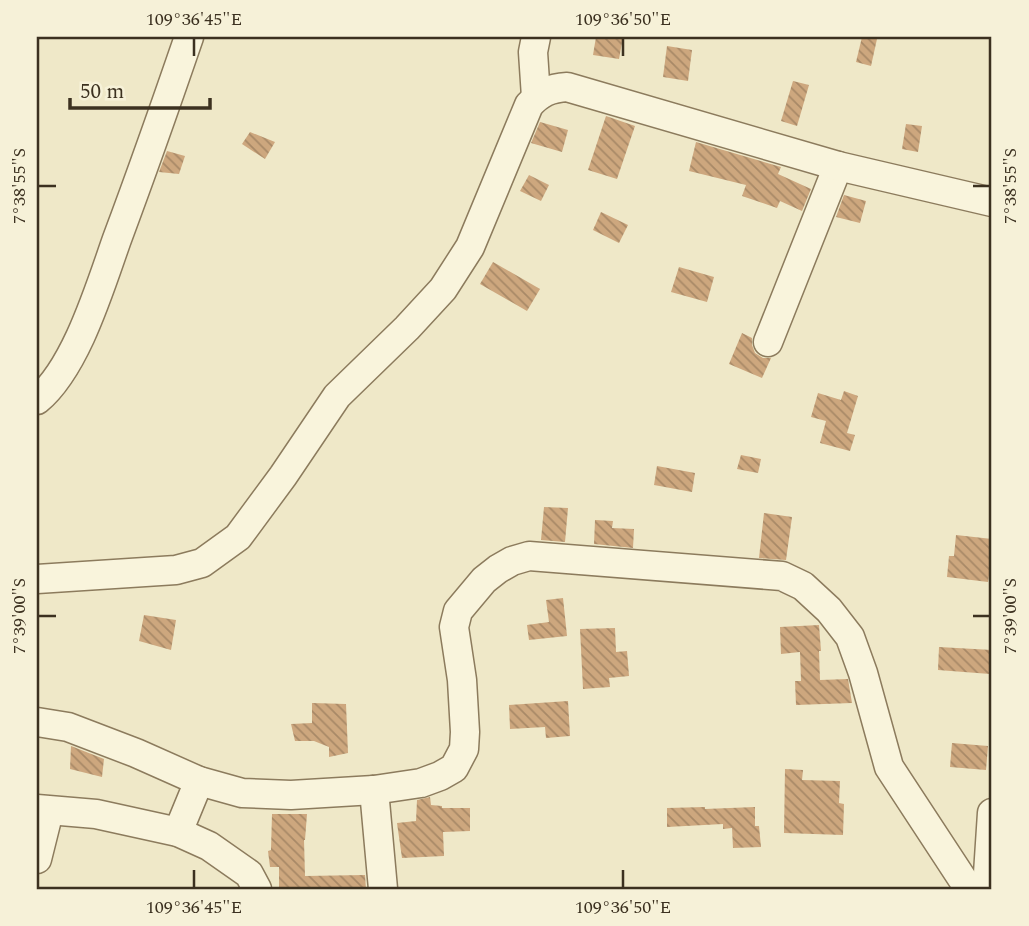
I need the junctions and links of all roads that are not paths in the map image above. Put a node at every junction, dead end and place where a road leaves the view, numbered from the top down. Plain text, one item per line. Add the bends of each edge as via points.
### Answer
1 (189, 37) edge
2 (536, 37) edge
3 (536, 97) junction
4 (838, 166) junction
5 (992, 202) edge
6 (768, 342) dead end
7 (37, 400) edge
8 (37, 579) edge
9 (37, 722) edge
10 (199, 781) junction
11 (374, 790) junction
12 (992, 813) edge
13 (42, 829) edge
14 (178, 832) junction
15 (257, 889) edge
16 (383, 889) edge
17 (970, 889) edge
18 (987, 889) edge

1 - 7 street via 85,324 48,391
2 - 3 street
3 - 4 street via 567,87
3 - 8 street via 528,105 470,247 443,289 337,396 238,537 202,563 176,570
4 - 5 street
4 - 6 street
9 - 10 street via 68,727
10 - 11 street via 242,793
10 - 14 street
11 - 16 street
11 - 17 street via 421,783 454,768 464,749 465,732 454,627 458,611 484,580 512,561 529,556 782,576 803,586 850,636 889,767
12 - 18 street
13 - 14 street via 96,814
14 - 15 street via 209,846 248,874

